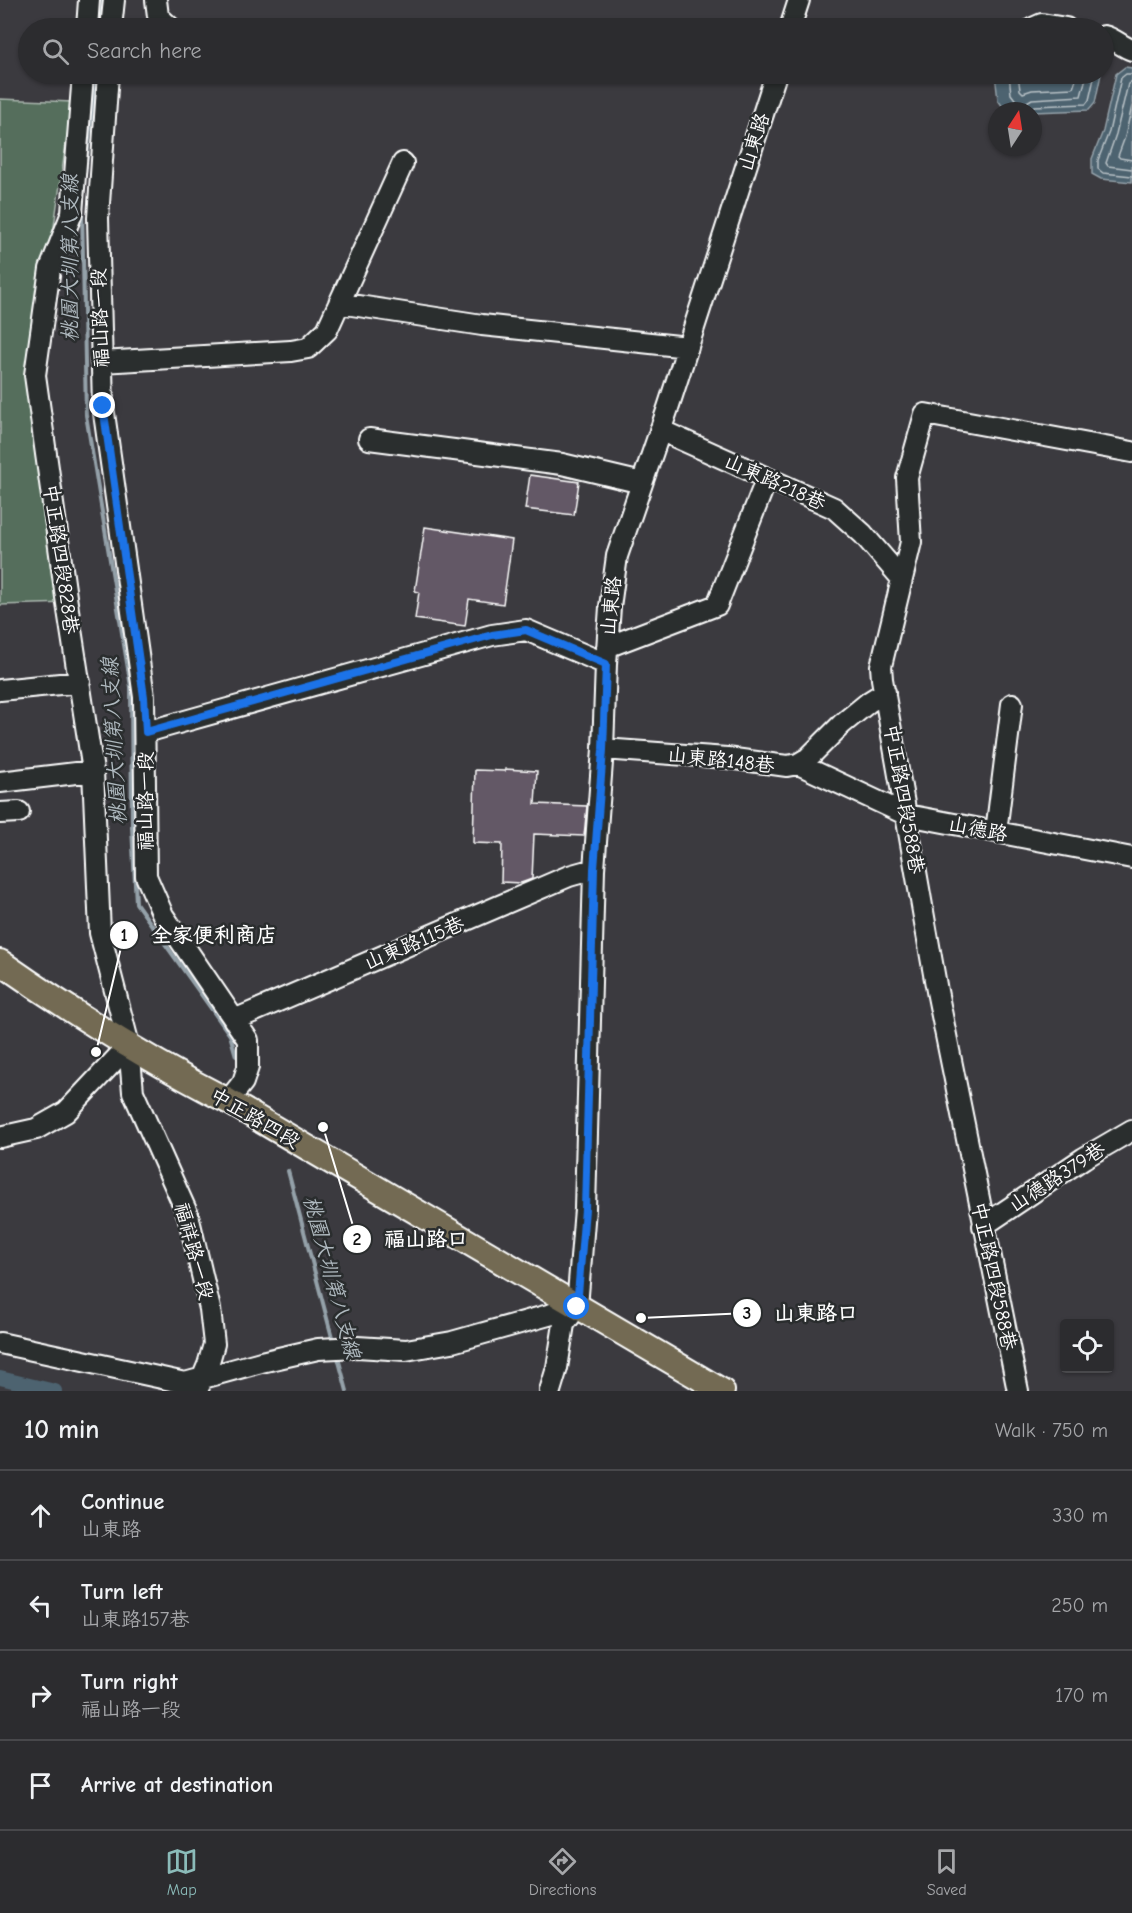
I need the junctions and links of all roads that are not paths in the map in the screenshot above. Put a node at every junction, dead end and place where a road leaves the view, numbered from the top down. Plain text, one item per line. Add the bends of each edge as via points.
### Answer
1 (89, 0) edge
2 (114, 0) edge
3 (156, 0) edge
4 (799, 0) edge
5 (88, 18) edge
6 (112, 18) edge
7 (160, 18) edge
8 (793, 18) edge
9 (1114, 41) edge
10 (1132, 50) edge
11 (82, 84) edge
12 (107, 84) edge
13 (773, 84) edge
14 (403, 163) dead end
15 (339, 303) junction
16 (688, 347) junction
17 (101, 362) junction
18 (660, 430) junction
19 (369, 439) dead end
20 (1132, 452) edge
21 (767, 478) junction
22 (642, 483) junction
23 (902, 579) junction
24 (606, 655) junction
25 (80, 682) junction
26 (0, 690) edge
27 (885, 692) junction
28 (1012, 704) dead end
29 (146, 732) junction
30 (603, 750) junction
31 (798, 764) junction
32 (93, 771) junction
33 (0, 782) edge
34 (907, 815) junction
35 (996, 832) junction
36 (1132, 858) edge
37 (594, 869) junction
38 (0, 962) edge
39 (234, 1020) junction
40 (129, 1045) junction
41 (228, 1101) junction
42 (1132, 1130) edge
43 (0, 1137) edge
44 (984, 1226) junction
45 (577, 1307) junction
46 (0, 1343) edge
47 (199, 1385) edge
48 (550, 1391) edge
49 (722, 1391) edge
50 (1018, 1391) edge

1 - 5 street
2 - 6 street
3 - 7 street
4 - 8 street
9 - 10 street
11 - 25 street, 中正路四段828巷 via 72,213 50,270 36,375
12 - 17 street, 福山路一段 via 98,218
13 - 16 street, 山東路
14 - 15 street
15 - 16 street via 482,325
15 - 17 street via 327,330 308,348
16 - 18 street, 山東路
17 - 29 street, 福山路一段 via 103,406
18 - 21 street, 山東路218巷
18 - 22 street, 山東路
19 - 22 street via 562,464
20 - 23 street, 中正路四段588巷 via 925,414 907,478 911,542
21 - 23 street, 山東路218巷 via 834,508
21 - 24 street via 717,605
22 - 24 street, 山東路 via 617,556
23 - 27 street, 中正路四段588巷 via 881,666
24 - 29 street via 526,630 492,635
24 - 30 street, 山東路
25 - 26 street
25 - 32 street, 中正路四段828巷
27 - 31 street, 山東路148巷
27 - 34 street, 中正路四段588巷
28 - 35 street
29 - 39 street, 福山路一段 via 146,876 163,915
30 - 31 street, 山東路148巷
30 - 37 street, 山東路
31 - 34 street, 山德路
32 - 33 street
32 - 40 street, 中正路四段828巷 via 100,933
34 - 35 street, 山德路
34 - 44 street, 中正路四段588巷
35 - 36 street, 山德路
37 - 39 street, 山東路115巷 via 569,876
37 - 45 street, 山東路 via 585,1209
38 - 40 main road, 中正路四段 via 62,1006
39 - 41 street, 福山路一段 via 248,1040 248,1067 243,1082
40 - 41 main road, 中正路四段
40 - 43 street via 66,1112 36,1129
40 - 47 street, 福祥路一段 via 133,1092 188,1215 201,1263 214,1344
41 - 45 main road, 中正路四段
42 - 44 street, 山德路379巷
44 - 50 street, 中正路四段588巷
45 - 47 street via 406,1350 318,1349 261,1362
45 - 48 street via 564,1324
45 - 49 main road, 中正路四段
46 - 47 street

